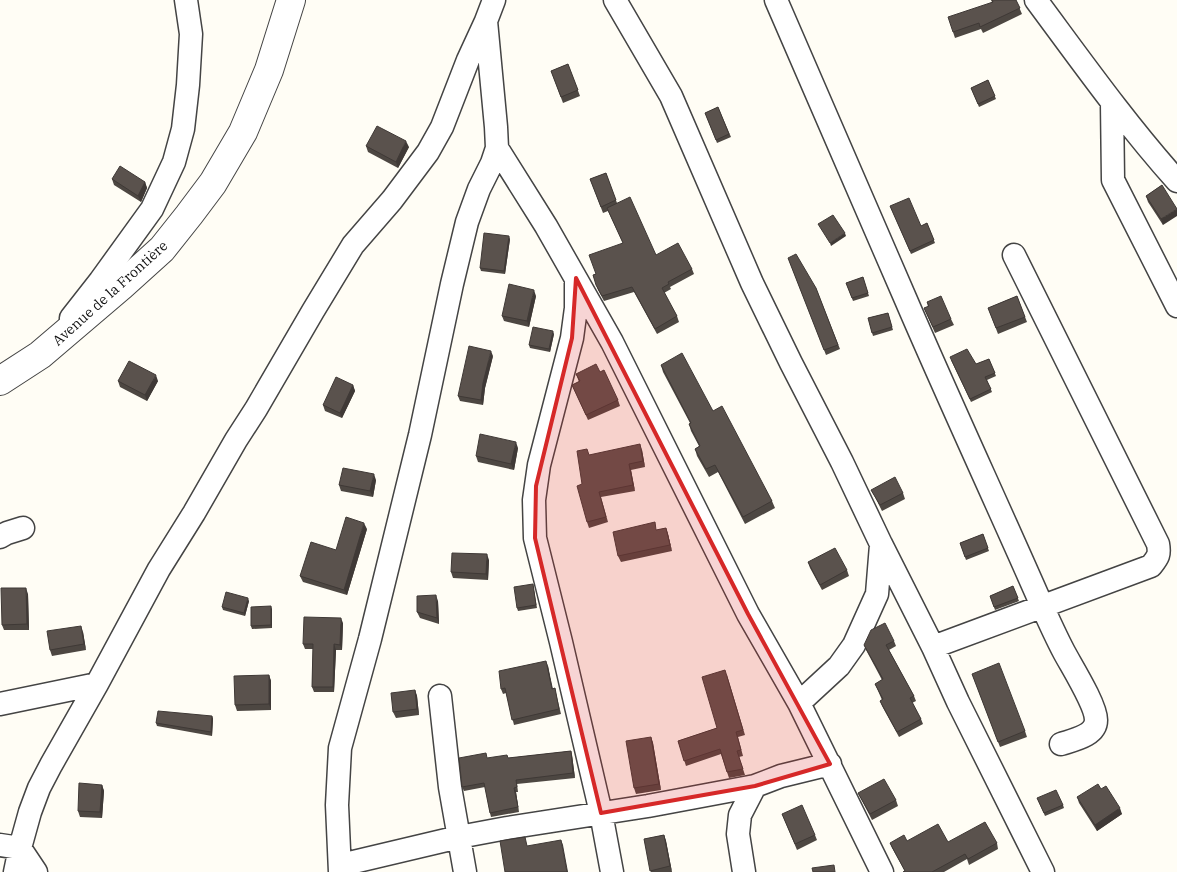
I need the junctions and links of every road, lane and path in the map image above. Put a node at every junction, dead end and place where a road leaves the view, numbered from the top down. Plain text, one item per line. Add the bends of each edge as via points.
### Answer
1 (186, 0) edge
2 (291, 0) edge
3 (494, 0) edge
4 (615, 0) edge
5 (776, 0) edge
6 (1036, 0) edge
7 (486, 21) junction
8 (1112, 103) junction
9 (497, 148) junction
10 (1177, 181) edge
11 (1014, 255) dead end
12 (576, 278) junction
13 (1177, 306) edge
14 (40, 355) junction
15 (0, 381) edge
16 (23, 528) dead end
17 (0, 537) edge
18 (881, 544) junction
19 (1042, 606) junction
20 (933, 647) junction
21 (97, 684) junction
22 (440, 696) dead end
23 (799, 703) junction
24 (0, 704) edge
25 (1060, 744) dead end
26 (830, 764) junction
27 (755, 786) junction
28 (601, 813) junction
29 (459, 837) junction
30 (10, 846) edge
31 (340, 868) edge
32 (15, 872) edge
33 (36, 872) edge
34 (465, 872) edge
35 (612, 872) edge
36 (744, 872) edge
37 (882, 872) edge
38 (1043, 872) edge

1 - 14 street via 191,34 188,85 183,129 174,162 152,209 100,281
2 - 14 street, Avenue de la Frontière via 269,70 242,132 214,183 162,249
3 - 7 street
4 - 18 street via 671,96 752,283
5 - 19 street
6 - 8 street
7 - 9 street
7 - 21 street via 442,127 428,152 353,246 159,569
8 - 10 street
8 - 13 street via 1113,180
9 - 12 street
9 - 31 street via 467,222 420,435 340,748
11 - 19 street via 1160,553 1151,566
12 - 23 street via 612,342 748,614
12 - 28 street via 572,338 539,465 534,500 535,538
14 - 15 street, Avenue de la Frontière
16 - 17 street
18 - 20 street
18 - 23 street via 877,594 854,645 839,666
19 - 20 street
19 - 25 street via 1096,717 1093,730
20 - 38 street
21 - 24 street
21 - 30 street via 50,765 30,812
22 - 29 street
23 - 26 street
26 - 27 street
26 - 37 street
27 - 28 street
27 - 36 street via 740,815 738,834
28 - 29 street
28 - 35 street
29 - 31 street
29 - 34 street
30 - 32 street
30 - 33 street

